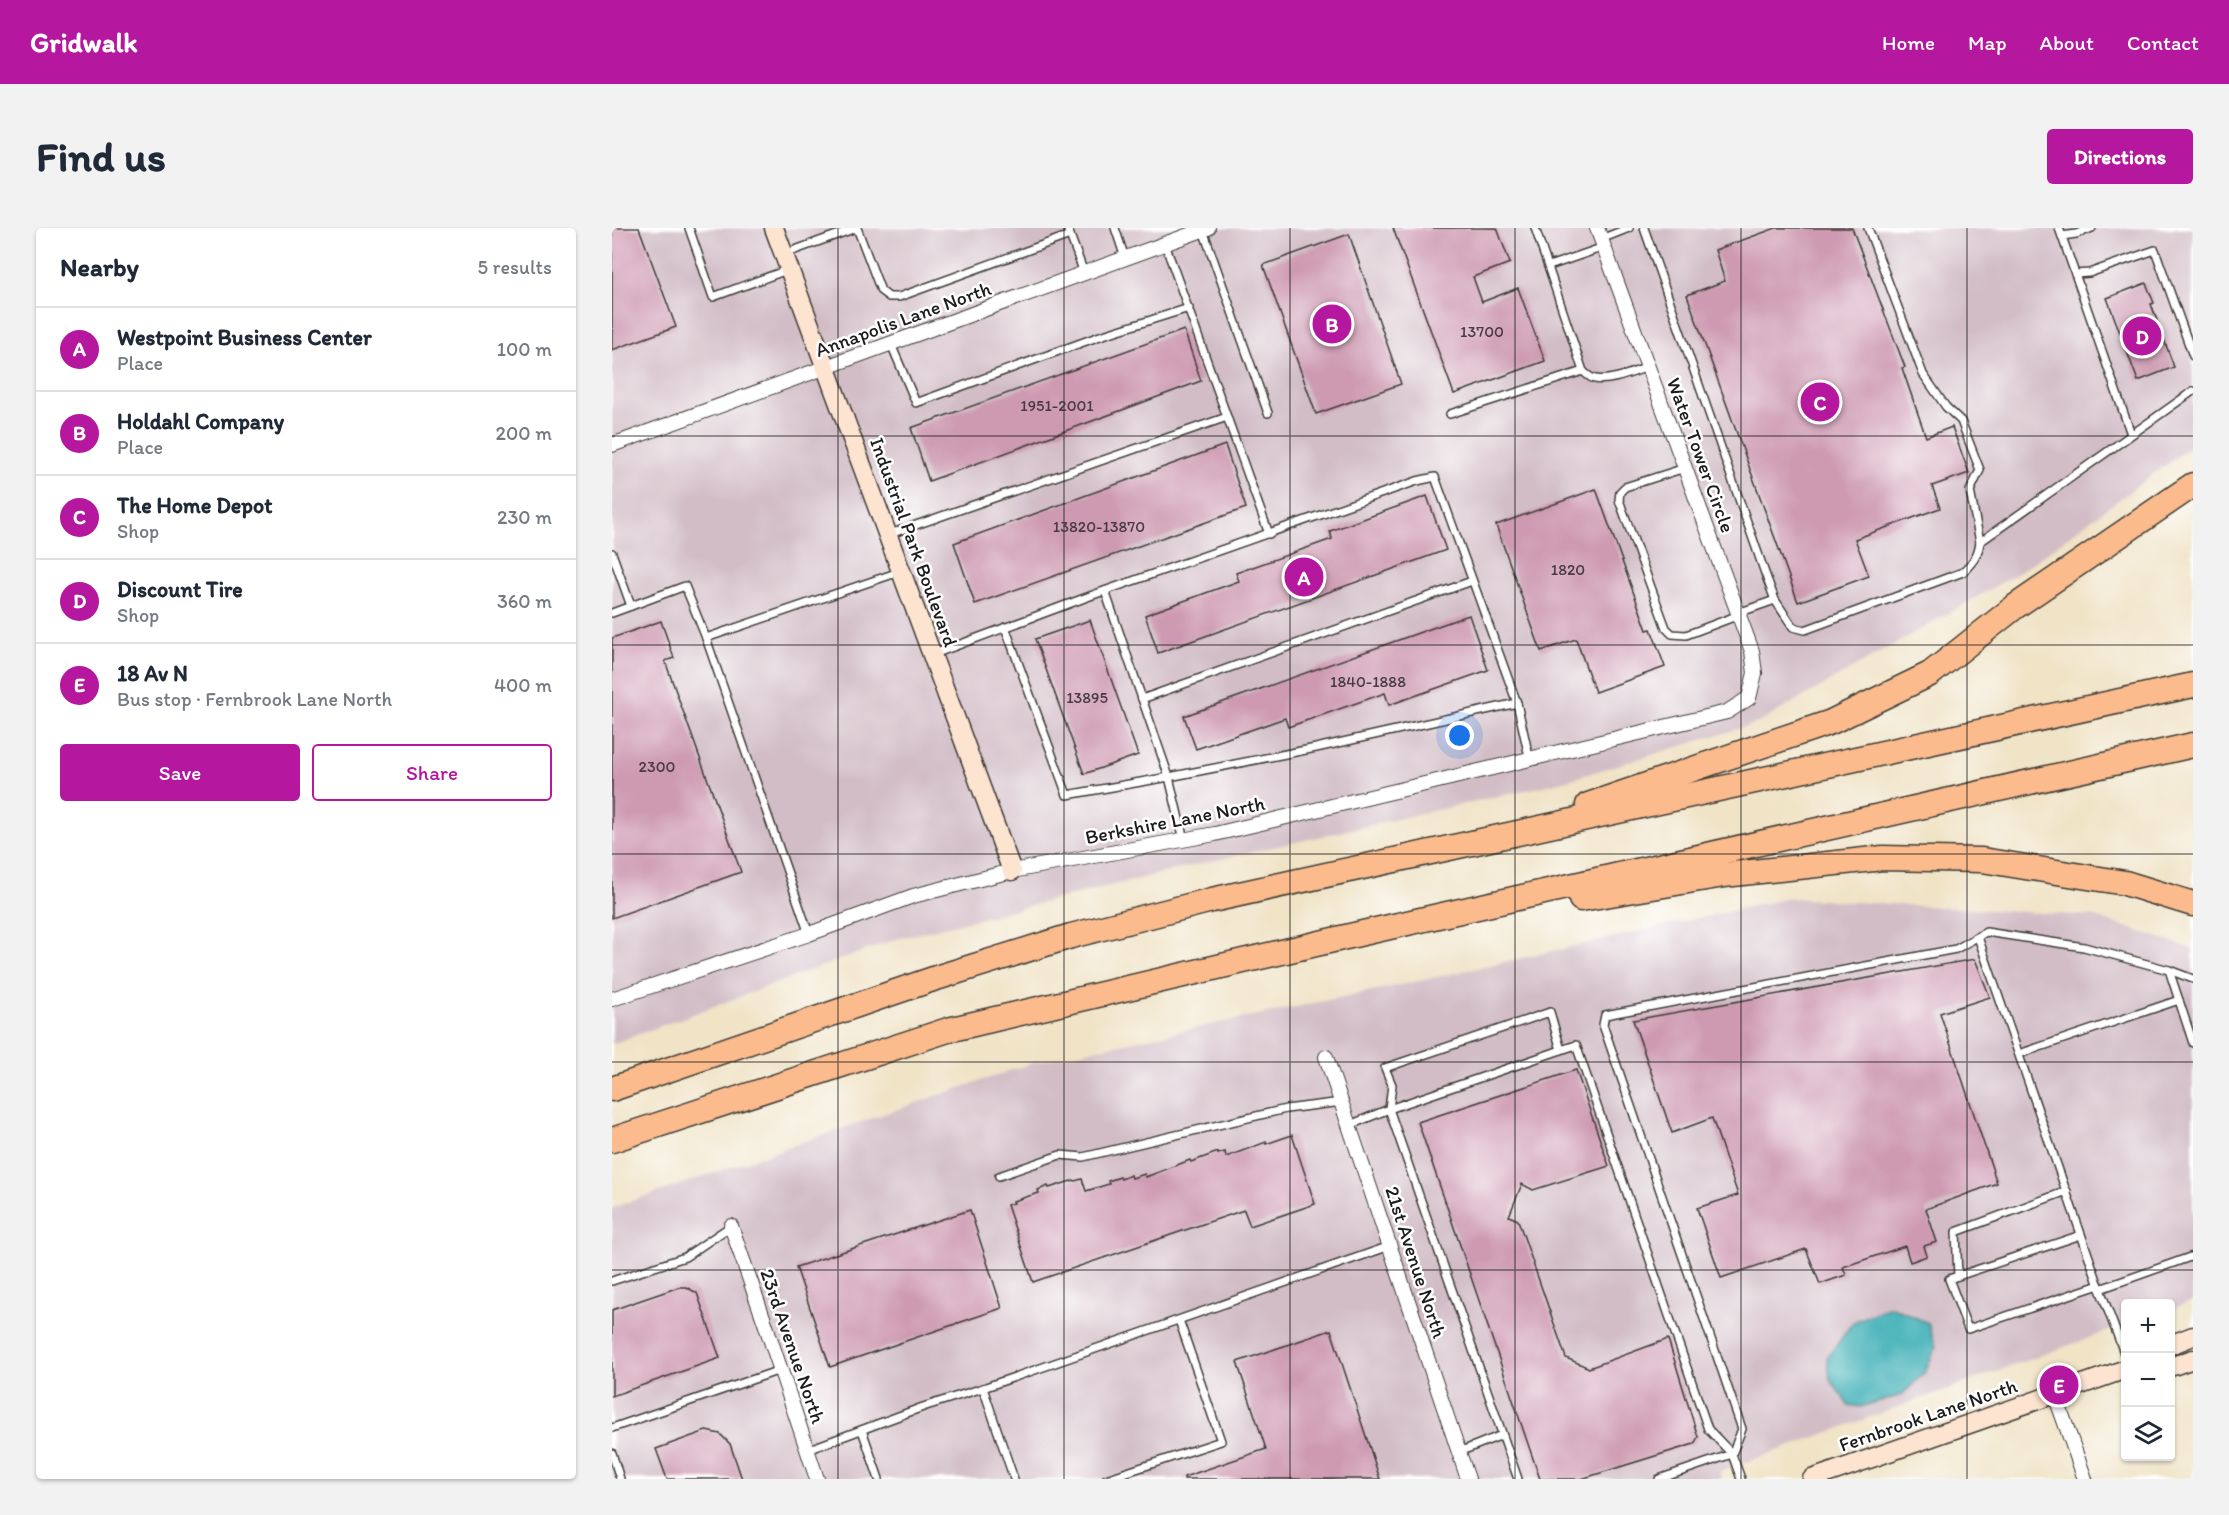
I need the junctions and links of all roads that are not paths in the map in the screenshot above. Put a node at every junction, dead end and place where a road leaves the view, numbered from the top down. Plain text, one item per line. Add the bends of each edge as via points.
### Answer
1 (689, 228) edge
2 (774, 228) edge
3 (857, 228) edge
4 (1115, 228) edge
5 (1535, 228) edge
6 (1629, 228) edge
7 (1644, 228) edge
8 (1868, 228) edge
9 (2092, 228) edge
10 (1206, 229) edge
11 (1068, 232) edge
12 (2061, 232) edge
13 (1601, 238) edge
14 (1165, 244) junction
15 (1125, 258) junction
16 (787, 261) junction
17 (1549, 266) junction
18 (1084, 273) junction
19 (2075, 274) junction
20 (1189, 308) junction
21 (891, 344) junction
22 (2193, 356) edge
23 (827, 367) junction
24 (1648, 367) junction
25 (1582, 371) junction
26 (2193, 391) edge
27 (1268, 413) dead end
28 (1450, 414) dead end
29 (1227, 417) junction
30 (2131, 434) junction
31 (612, 445) edge
32 (1685, 468) junction
33 (2193, 485) edge
34 (1269, 534) junction
35 (887, 535) junction
36 (1980, 542) junction
37 (612, 553) edge
38 (901, 572) junction
39 (1472, 581) junction
40 (1105, 591) junction
41 (1775, 600) junction
42 (631, 606) junction
43 (612, 613) edge
44 (1739, 614) junction
45 (1005, 627) junction
46 (706, 638) junction
47 (932, 655) junction
48 (2193, 685) edge
49 (1749, 698) joint
50 (1142, 699) junction
51 (1516, 703) junction
52 (2193, 745) edge
53 (1530, 761) junction
54 (1169, 777) junction
55 (1184, 840) junction
56 (1459, 845) junction
57 (1012, 871) junction
58 (1507, 900) junction
59 (2193, 904) edge
60 (809, 934) junction
61 (1978, 937) junction
62 (2169, 970) junction
63 (2193, 979) edge
64 (612, 999) edge
65 (2179, 1000) junction
66 (2193, 1043) edge
67 (1562, 1050) junction
68 (2019, 1054) junction
69 (1326, 1057) dead end
70 (612, 1089) edge
71 (1342, 1102) junction
72 (1389, 1109) junction
73 (1350, 1125) junction
74 (612, 1140) edge
75 (999, 1176) dead end
76 (2067, 1191) junction
77 (731, 1227) joint
78 (2082, 1234) junction
79 (1390, 1246) junction
80 (2193, 1256) edge
81 (1958, 1276) junction
82 (612, 1281) edge
83 (2100, 1287) junction
84 (1179, 1320) junction
85 (2193, 1336) edge
86 (2175, 1343) edge
87 (2124, 1353) edge
88 (2193, 1359) edge
89 (2175, 1365) edge
90 (780, 1371) junction
91 (2121, 1372) edge
92 (983, 1388) junction
93 (2055, 1395) junction
94 (612, 1428) edge
95 (862, 1430) junction
96 (1502, 1435) junction
97 (807, 1450) junction
98 (1459, 1452) junction
99 (612, 1453) edge
100 (1732, 1454) junction
101 (620, 1479) edge
102 (817, 1479) edge
103 (879, 1479) edge
104 (1014, 1479) edge
105 (1106, 1479) edge
106 (1468, 1479) edge
107 (1518, 1479) edge
108 (1659, 1479) edge
109 (1741, 1479) edge
110 (1812, 1479) edge
111 (2085, 1479) edge

1 - 16 lane via 713,297
2 - 16 street, Industrial Park Boulevard
3 - 11 lane via 881,291 889,297 899,297
3 - 16 lane
4 - 15 lane
5 - 17 lane
6 - 13 lane
7 - 41 lane
8 - 36 lane via 1923,374 1961,421 1980,470 1970,491
9 - 12 lane via 2076,234
10 - 14 street, Annapolis Lane North
10 - 27 lane
11 - 18 lane
12 - 19 lane
13 - 17 lane
13 - 24 street, Water Tower Circle
14 - 15 street, Annapolis Lane North
14 - 20 lane
15 - 18 street, Annapolis Lane North
16 - 23 street, Industrial Park Boulevard
17 - 25 lane
18 - 21 street, Annapolis Lane North
19 - 22 lane via 2089,273 2155,250
19 - 30 lane
20 - 21 lane via 1100,336 916,404
20 - 29 lane
21 - 23 street, Annapolis Lane North
23 - 31 street, Annapolis Lane North
23 - 35 street, Industrial Park Boulevard
24 - 25 lane via 1607,379 1592,378
24 - 32 street, Water Tower Circle
25 - 28 lane
26 - 30 lane
29 - 34 lane
29 - 35 lane
30 - 36 lane
32 - 44 street, Water Tower Circle
32 - 44 lane via 1625,487 1619,500 1666,628 1672,634 1686,635
33 - 56 highway via 2016,606 1930,674 1831,722 1581,808
34 - 39 lane via 1435,477
34 - 40 lane
35 - 38 street, Industrial Park Boulevard
36 - 41 lane via 1974,561 1963,572 1805,630 1793,627
37 - 42 lane
38 - 46 lane
38 - 47 street, Industrial Park Boulevard
39 - 50 lane
39 - 51 lane
40 - 45 lane
40 - 50 lane
41 - 44 lane
42 - 43 lane
42 - 46 lane via 685,586
44 - 49 street, Water Tower Circle via 1755,673
45 - 47 lane
45 - 54 lane via 1067,795
46 - 60 lane
47 - 57 street, Industrial Park Boulevard
48 - 56 highway
49 - 53 street, Berkshire Lane North via 1727,712
50 - 54 lane
51 - 53 lane
51 - 54 lane
52 - 58 highway
53 - 55 street, Berkshire Lane North
54 - 55 lane
55 - 57 street, Berkshire Lane North
56 - 70 highway via 1071,936
57 - 60 street, Berkshire Lane North via 913,896
58 - 59 highway via 1553,904 1724,875 1883,858 1982,860 2126,883
58 - 74 highway via 948,1030
60 - 64 street, Berkshire Lane North
61 - 62 lane via 1986,932 2084,948
61 - 68 lane
61 - 100 lane via 1956,949 1605,1015 1603,1025 1742,1430
62 - 63 lane
62 - 65 lane
65 - 66 lane
65 - 68 lane
67 - 72 lane
67 - 72 lane via 1550,1012 1386,1068 1392,1085
67 - 100 lane via 1576,1045 1708,1429
68 - 76 lane
69 - 71 street, 21st Avenue North
71 - 73 street, 21st Avenue North
71 - 75 lane via 1286,1109 1083,1158 1060,1155
72 - 73 lane
72 - 96 lane
73 - 79 street, 21st Avenue North
76 - 78 lane
76 - 81 lane via 1956,1232
77 - 82 lane via 685,1257
77 - 90 street, 23rd Avenue North
78 - 81 lane
78 - 83 lane
79 - 84 lane
79 - 98 street, 21st Avenue North
80 - 83 lane
81 - 83 lane via 1949,1279 1968,1329
83 - 87 lane
84 - 92 lane
84 - 105 lane via 1221,1441
85 - 86 street
88 - 89 street
90 - 94 lane
90 - 97 street, 23rd Avenue North
91 - 93 street, Fernbrook Lane North
92 - 95 lane
92 - 104 lane
93 - 110 street, Fernbrook Lane North
93 - 111 street
95 - 97 lane
95 - 103 lane
96 - 98 lane
96 - 107 lane
97 - 102 street, 23rd Avenue North
98 - 106 street, 21st Avenue North
99 - 101 lane
100 - 108 lane
100 - 109 lane

